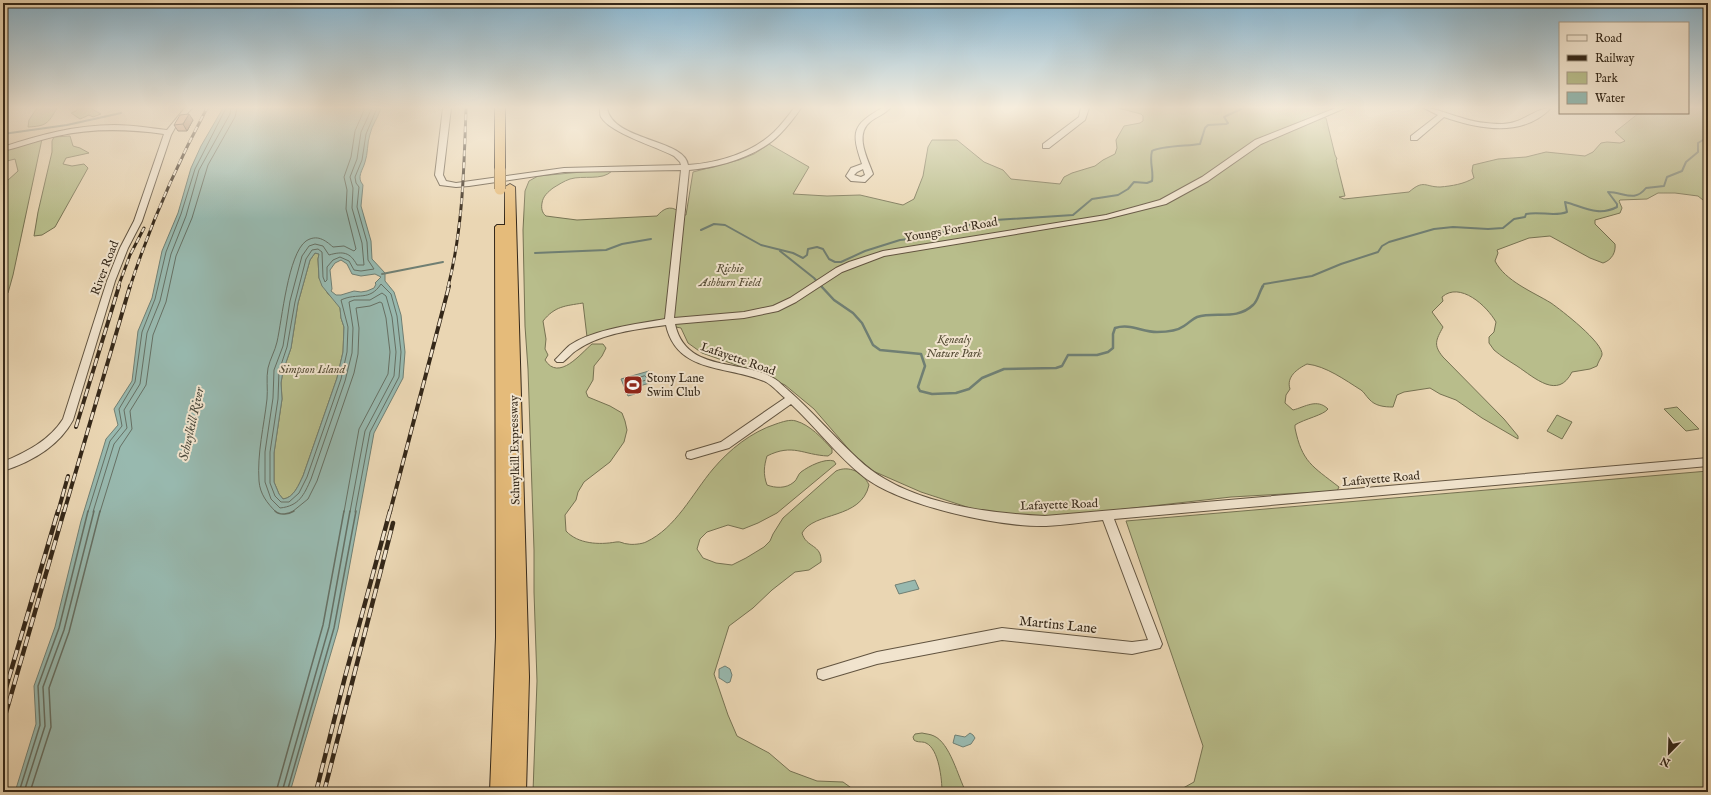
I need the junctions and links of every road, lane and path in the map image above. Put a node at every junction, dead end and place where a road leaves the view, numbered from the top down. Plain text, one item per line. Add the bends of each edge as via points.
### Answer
1 (15, 145) edge
2 (164, 145) edge
3 (443, 145) edge
4 (502, 145) edge
5 (506, 145) edge
6 (657, 145) edge
7 (760, 145) edge
8 (860, 145) edge
9 (1254, 145) edge
10 (3, 149) edge
11 (866, 165) dead end
12 (684, 168) junction
13 (504, 170) junction
14 (507, 281) junction
15 (669, 322) junction
16 (560, 360) dead end
17 (792, 398) junction
18 (691, 455) dead end
19 (1708, 462) edge
20 (3, 467) edge
21 (1108, 516) junction
22 (822, 674) dead end
23 (500, 792) edge
24 (516, 792) edge

1 - 10 street
2 - 20 street, River Road via 138,221 111,280 68,420 53,439 32,454
3 - 12 street via 439,175 443,182 456,185 564,170
4 - 13 highway, Schuylkill Expressway
5 - 13 highway, Schuylkill Expressway
6 - 12 street via 677,154 684,161
7 - 12 street via 722,162
8 - 11 street
9 - 15 street, Youngs Ford Road via 1205,179 1163,202 1106,217 883,254 845,267 786,304 769,311 744,316
12 - 15 street, Lafayette Road
13 - 14 highway, Schuylkill Expressway, bridge
14 - 23 highway, Schuylkill Expressway via 505,637
14 - 24 highway, Schuylkill Expressway via 520,677
15 - 16 street, Youngs Ford Road via 627,328 591,339 578,345
15 - 17 street, Lafayette Road via 676,340 690,356 770,381
17 - 18 street via 725,445
17 - 21 street, Lafayette Road via 861,467 878,480 914,495 957,509 1009,519 1045,521
19 - 21 street, Lafayette Road
21 - 22 street, Martins Lane via 1156,644 1132,648 1002,634 877,658

